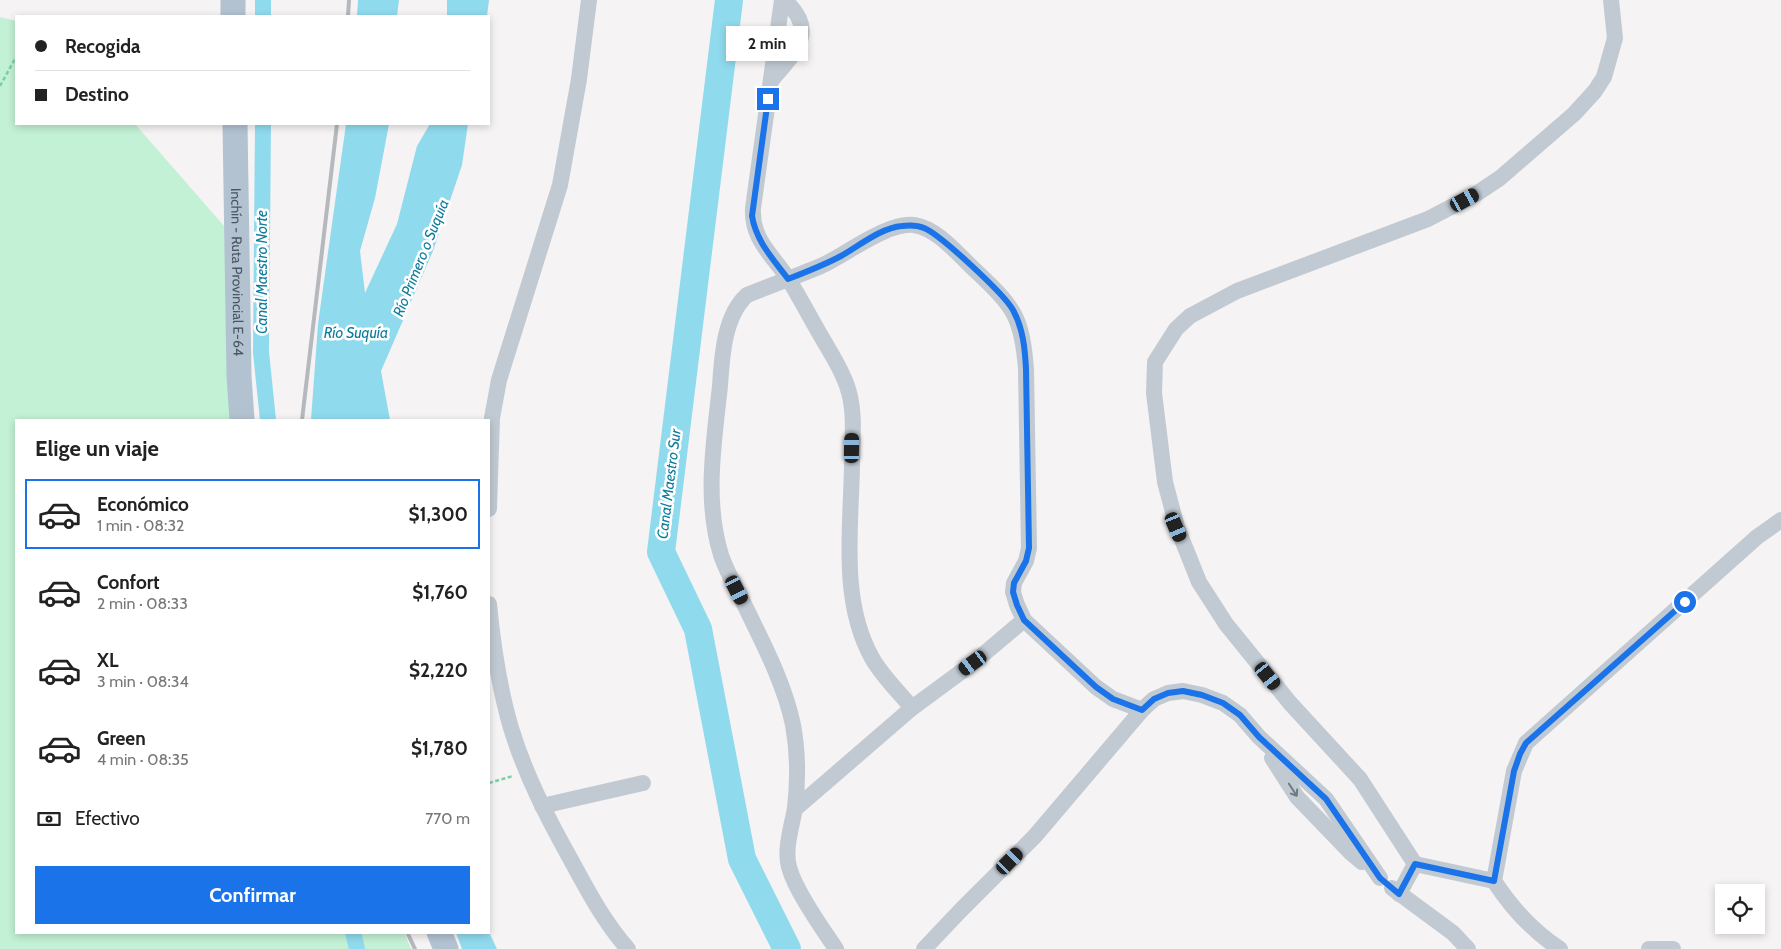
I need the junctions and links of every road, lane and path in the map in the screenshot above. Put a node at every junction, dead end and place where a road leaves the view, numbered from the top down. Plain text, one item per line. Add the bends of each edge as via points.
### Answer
1 (233, 0) edge
2 (589, 0) edge
3 (783, 0) edge
4 (1611, 0) edge
5 (233, 15) edge
6 (15, 59) edge
7 (771, 81) junction
8 (0, 86) edge
9 (235, 125) edge
10 (788, 279) junction
11 (242, 419) edge
12 (490, 479) edge
13 (1781, 520) edge
14 (490, 616) edge
15 (1024, 620) junction
16 (912, 708) junction
17 (1142, 710) junction
18 (527, 772) junction
19 (490, 783) edge
20 (644, 783) dead end
21 (542, 806) junction
22 (795, 808) junction
23 (1415, 864) junction
24 (1494, 881) junction
25 (1399, 894) junction
26 (440, 934) edge
27 (446, 949) edge
28 (628, 949) edge
29 (836, 949) edge
30 (924, 949) edge
31 (1468, 949) edge
32 (1560, 949) edge
33 (1649, 949) edge
34 (1673, 949) edge

1 - 5 main road
2 - 12 street via 578,89 560,185 500,380 492,418
3 - 7 street
3 - 7 street via 796,10 802,30 795,52
4 - 23 street via 1615,38 1604,77 1574,114 1500,178 1428,219 1237,290 1209,304 1176,328 1155,362 1154,393 1165,482 1176,527 1199,582 1226,624 1278,688 1360,779
6 - 8 path
7 - 10 street via 752,216 759,240
9 - 11 main road, Inchín - Ruta Provincial E-64
10 - 15 street via 840,256 887,229 913,225 939,237 1013,309 1025,348 1026,369 1029,548 1013,592
10 - 16 street via 837,365 852,404 850,571 857,626 873,660
10 - 22 street via 747,295 732,315 722,365 711,476 721,555 762,640 784,693 793,725 798,781
13 - 24 street via 1757,537 1526,743 1514,771
14 - 18 street via 500,687
15 - 16 street
15 - 17 street via 1096,687 1113,699
16 - 22 street
17 - 25 street via 1154,699 1183,691 1223,703 1240,715 1259,737 1310,812
17 - 30 street via 1035,836
18 - 19 path
18 - 21 street
20 - 21 street
21 - 28 street via 594,904
22 - 29 street via 788,852 789,867 796,885
23 - 24 street
23 - 25 street
24 - 32 street via 1514,908
25 - 31 street via 1453,933
26 - 27 main road
33 - 34 street

